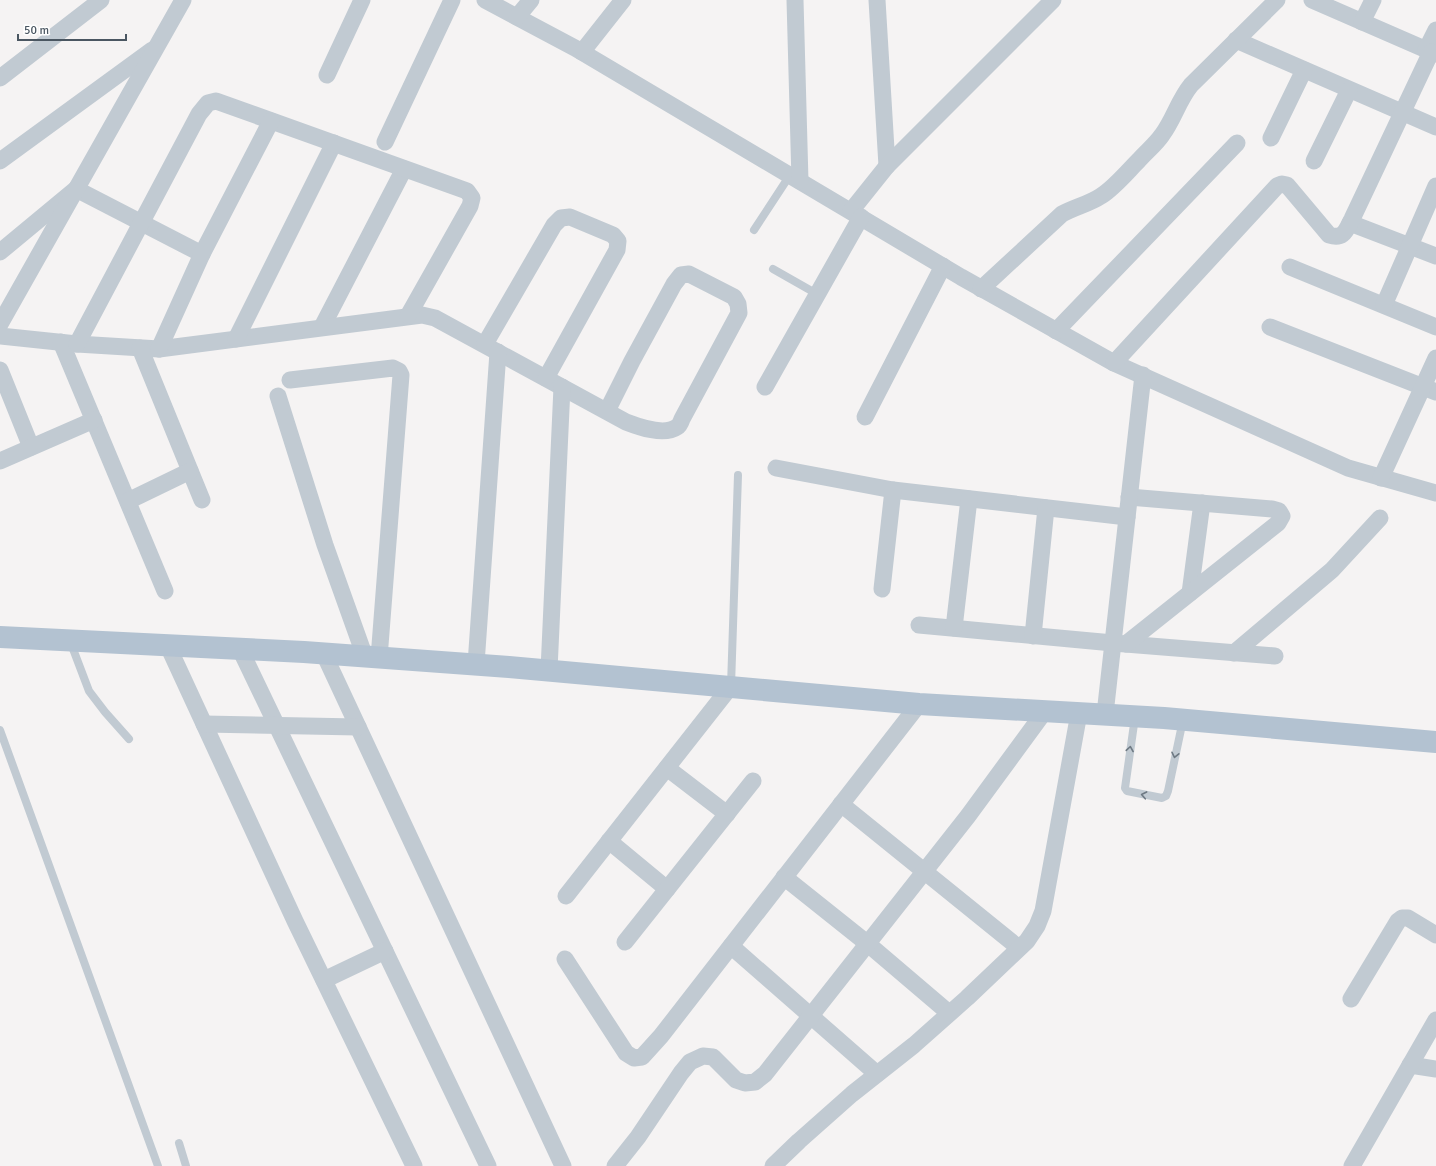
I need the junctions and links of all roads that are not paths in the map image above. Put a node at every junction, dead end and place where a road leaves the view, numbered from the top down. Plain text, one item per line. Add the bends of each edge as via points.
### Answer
1 (101, 0) edge
2 (183, 0) edge
3 (362, 0) edge
4 (452, 0) edge
5 (485, 0) edge
6 (531, 0) edge
7 (623, 0) edge
8 (795, 0) edge
9 (877, 0) edge
10 (1053, 0) edge
11 (1277, 0) edge
12 (1312, 0) edge
13 (1373, 0) edge
14 (517, 17) junction
15 (1362, 22) junction
16 (1436, 30) edge
17 (1236, 40) junction
18 (157, 46) junction
19 (582, 52) junction
20 (1431, 52) edge
21 (1304, 70) junction
22 (327, 76) dead end
23 (0, 78) edge
24 (1349, 90) junction
25 (1402, 112) junction
26 (271, 121) junction
27 (1436, 127) edge
28 (1271, 138) dead end
29 (385, 142) dead end
30 (334, 143) junction
31 (1238, 143) dead end
32 (2, 157) edge
33 (1314, 161) dead end
34 (887, 166) junction
35 (404, 169) junction
36 (795, 178) junction
37 (1436, 186) edge
38 (76, 189) junction
39 (856, 214) junction
40 (141, 223) junction
41 (1350, 223) junction
42 (754, 230) dead end
43 (1410, 246) junction
44 (0, 252) edge
45 (202, 254) junction
46 (1436, 256) edge
47 (943, 266) junction
48 (1290, 267) dead end
49 (773, 269) dead end
50 (981, 289) junction
51 (816, 294) junction
52 (1384, 306) junction
53 (408, 316) junction
54 (0, 324) edge
55 (322, 327) junction
56 (1270, 327) dead end
57 (1436, 327) edge
58 (1056, 331) junction
59 (0, 336) edge
60 (236, 339) junction
61 (69, 343) junction
62 (140, 348) junction
63 (491, 348) junction
64 (159, 349) junction
65 (1436, 358) edge
66 (1114, 363) junction
67 (0, 370) edge
68 (1143, 375) junction
69 (546, 378) junction
70 (290, 380) dead end
71 (562, 387) junction
72 (764, 387) dead end
73 (1429, 389) edge
74 (278, 396) dead end
75 (607, 411) junction
76 (866, 417) dead end
77 (94, 420) junction
78 (31, 447) junction
79 (0, 461) edge
80 (776, 468) dead end
81 (190, 471) junction
82 (738, 475) dead end
83 (1381, 478) junction
84 (893, 490) junction
85 (1436, 493) edge
86 (1129, 497) junction
87 (969, 499) junction
88 (202, 500) dead end
89 (128, 501) junction
90 (1202, 503) junction
91 (1046, 508) junction
92 (1127, 517) junction
93 (1380, 518) dead end
94 (882, 589) dead end
95 (165, 591) dead end
96 (1190, 593) junction
97 (919, 625) dead end
98 (954, 628) junction
99 (1034, 636) junction
100 (0, 637) edge
101 (70, 640) junction
102 (1119, 644) junction
103 (168, 646) junction
104 (240, 649) junction
105 (1234, 653) junction
106 (324, 654) junction
107 (1275, 656) dead end
108 (372, 657) junction
109 (476, 664) junction
110 (549, 670) junction
111 (731, 686) junction
112 (919, 704) junction
113 (1045, 711) junction
114 (1079, 713) junction
115 (1105, 714) junction
116 (1135, 716) junction
117 (1183, 720) junction
118 (204, 724) junction
119 (277, 725) junction
120 (358, 727) junction
121 (0, 730) edge
122 (129, 739) dead end
123 (1436, 742) edge
124 (667, 768) junction
125 (753, 781) dead end
126 (841, 804) junction
127 (727, 814) junction
128 (609, 841) junction
129 (924, 872) junction
130 (784, 877) junction
131 (667, 889) junction
132 (566, 896) dead end
133 (1436, 935) edge
134 (625, 942) dead end
135 (868, 944) junction
136 (730, 946) junction
137 (1019, 948) junction
138 (385, 951) junction
139 (565, 960) dead end
140 (324, 980) junction
141 (1351, 999) dead end
142 (949, 1013) junction
143 (811, 1016) junction
144 (1436, 1020) edge
145 (1410, 1065) junction
146 (1436, 1069) edge
147 (877, 1074) junction
148 (179, 1143) dead end
149 (1354, 1165) edge
150 (158, 1166) edge
151 (186, 1166) edge
152 (414, 1166) edge
153 (488, 1166) edge
154 (563, 1166) edge
155 (615, 1166) edge
156 (774, 1166) edge

1 - 23 street
2 - 18 street
3 - 22 street
4 - 29 street
5 - 14 street
6 - 14 street
7 - 19 street
8 - 36 street
9 - 34 street
10 - 34 street
11 - 17 street
12 - 15 street
13 - 15 street
14 - 19 street
15 - 20 street
16 - 20 street
17 - 21 street
17 - 50 street via 1191,85 1182,96 1161,137 1123,176 1102,196 1062,214
18 - 32 street
18 - 38 street
19 - 36 street
20 - 25 street
21 - 24 street
21 - 28 street
24 - 25 street
24 - 33 street
25 - 27 street
25 - 41 street
26 - 30 street
26 - 40 street via 216,101 208,103
26 - 45 street
30 - 35 street
30 - 60 street
31 - 58 street
34 - 39 street
35 - 53 street via 467,191 472,198 470,206
35 - 55 street
36 - 39 street
36 - 42 lane
37 - 43 street
38 - 40 street
38 - 44 street
38 - 54 street
39 - 47 street
39 - 51 street
40 - 45 street
40 - 61 street
41 - 43 street
41 - 66 street via 1342,236 1329,235 1287,185 1277,186
43 - 46 street
43 - 52 street
45 - 64 street
47 - 50 street
47 - 76 street
48 - 52 street
49 - 51 lane
50 - 58 street
51 - 72 street
52 - 57 street
53 - 55 street
53 - 63 street via 422,315 435,318
55 - 60 street
56 - 73 street
58 - 66 street
59 - 61 street
60 - 64 street
61 - 62 street
61 - 77 street
62 - 64 street
62 - 81 street
63 - 69 street
63 - 69 street via 554,225 561,218 570,217 613,235 618,242 617,250
63 - 109 street
65 - 73 street
66 - 68 street
67 - 78 street
68 - 83 street via 1311,452 1348,468
68 - 86 street
69 - 71 street
70 - 108 street via 393,368 399,370 401,375
71 - 75 street
71 - 110 street
73 - 83 street
74 - 108 street via 325,546
75 - 75 street via 646,430 664,431 677,427 739,313 734,297 688,274 680,275
77 - 78 street
77 - 89 street
78 - 79 street
80 - 84 street
81 - 88 street
81 - 89 street
82 - 111 lane
83 - 85 street
84 - 87 street
84 - 94 street
86 - 90 street
86 - 92 street
87 - 91 street
87 - 98 street
89 - 95 street
90 - 96 street
90 - 96 street via 1272,509 1279,511 1282,516 1278,523
91 - 92 street
91 - 99 street
92 - 102 street
93 - 105 street via 1332,570
96 - 102 street
97 - 98 street
98 - 99 street
99 - 102 street
100 - 101 main road
101 - 103 main road
101 - 122 lane via 89,691
102 - 105 street
102 - 115 street
103 - 104 main road
103 - 118 street
104 - 106 main road
104 - 119 street
105 - 107 street
106 - 108 main road
106 - 120 street
108 - 109 main road
109 - 110 main road
110 - 111 main road
111 - 112 main road
111 - 124 street
112 - 113 main road
112 - 126 street
113 - 114 main road
113 - 129 street
114 - 115 main road
114 - 137 street via 1043,911 1037,926
115 - 116 main road
116 - 117 main road
117 -> 116 lane via 1168,791 1162,798 1127,791 1125,788
117 - 123 main road
118 - 119 street
118 - 140 street
119 - 120 street
119 - 138 street
120 - 154 street
121 - 150 lane
124 - 127 street
124 - 128 street
125 - 127 street
126 - 129 street
126 - 130 street
127 - 131 street
128 - 131 street
128 - 132 street
129 - 135 street
129 - 137 street
130 - 135 street
130 - 136 street
131 - 134 street
133 - 141 street via 1408,918 1398,921
135 - 142 street
135 - 143 street
136 - 139 street via 650,1049 642,1057 634,1058 626,1053 614,1036
136 - 143 street
137 - 142 street
138 - 140 street
138 - 153 street
140 - 152 street
142 - 147 street
143 - 147 street
143 - 155 street via 765,1074 755,1082 745,1083 736,1080 713,1058 703,1056 690,1062
144 - 145 street
145 - 146 street
145 - 149 street
147 - 156 street
148 - 151 lane

